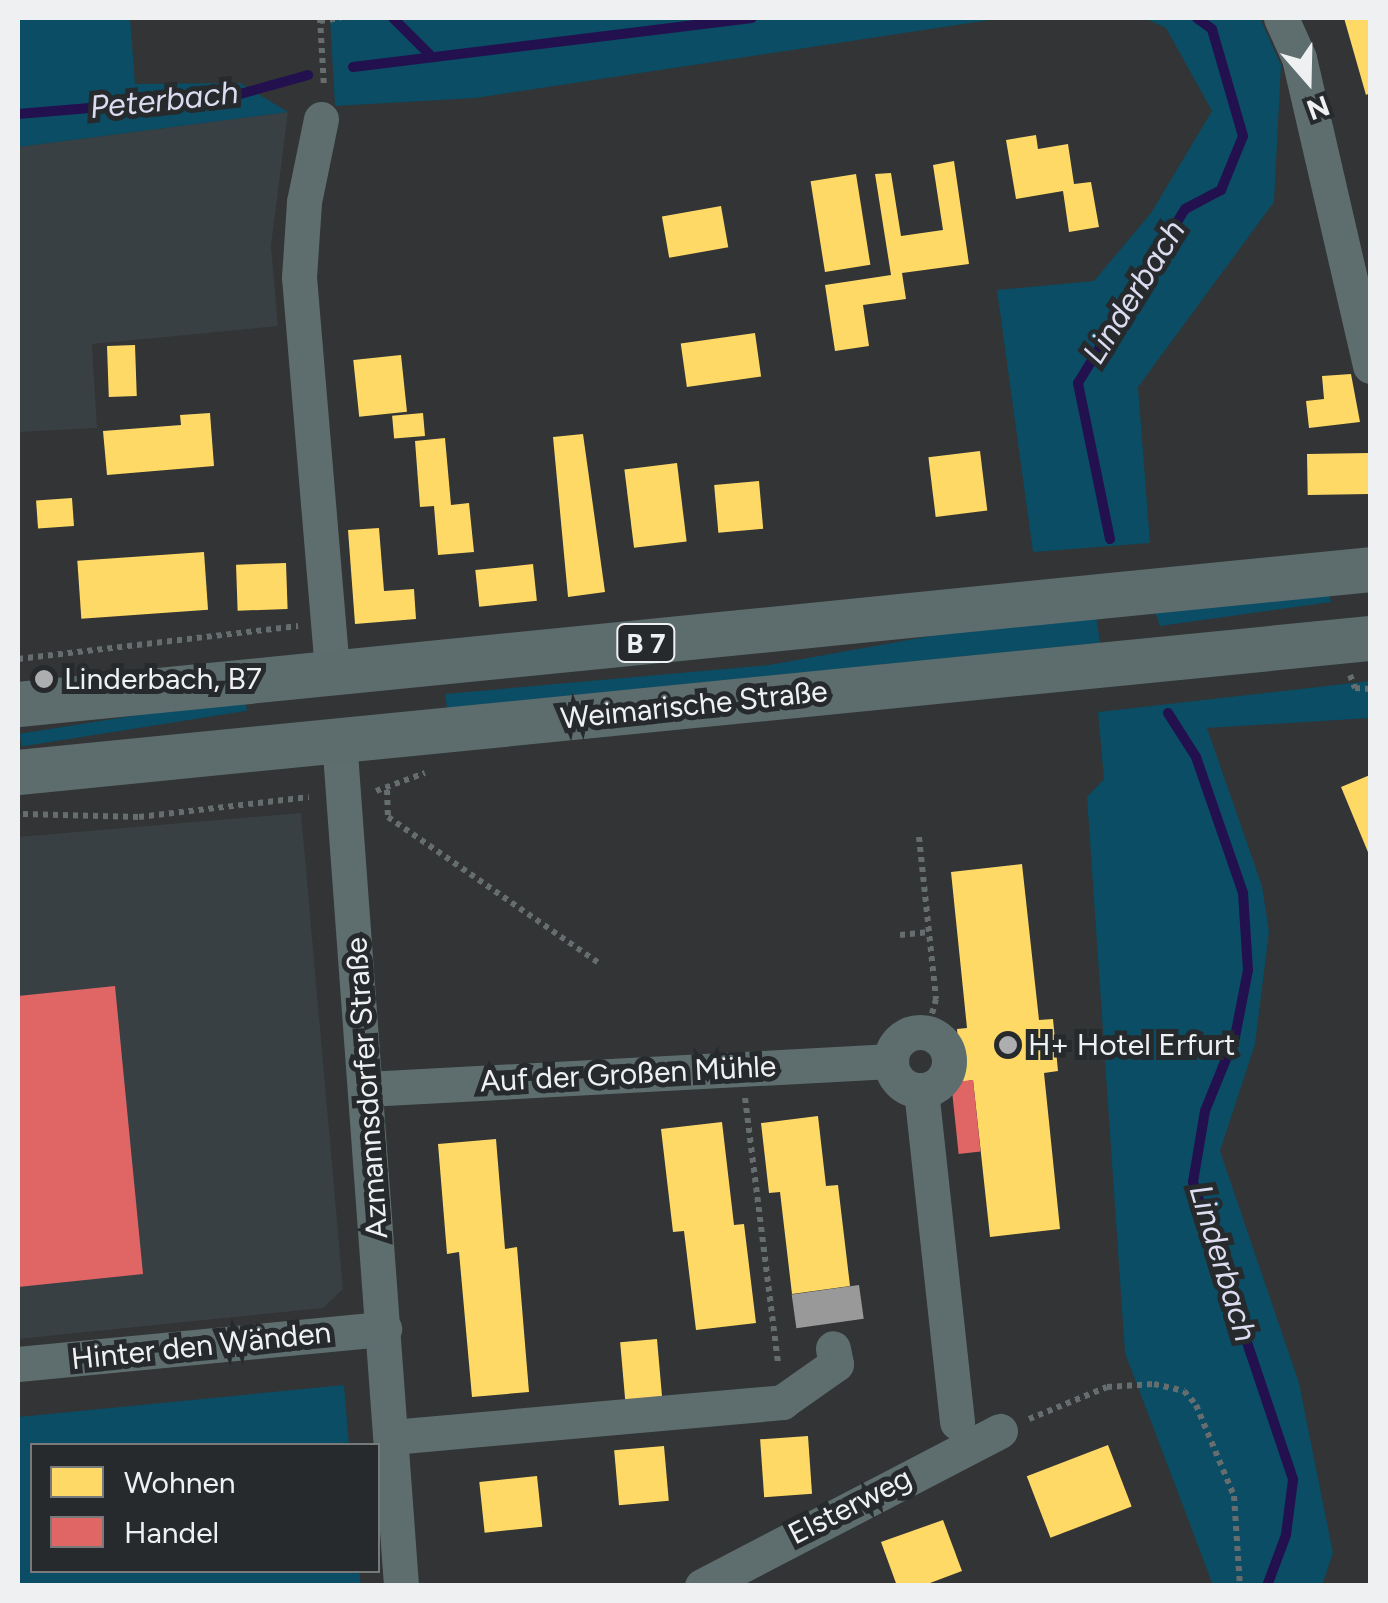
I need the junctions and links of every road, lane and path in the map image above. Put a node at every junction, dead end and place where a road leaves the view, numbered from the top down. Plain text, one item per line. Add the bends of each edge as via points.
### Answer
1 (341, 18) edge
2 (1281, 18) edge
3 (320, 20) edge
4 (321, 119) joint
5 (1370, 366) edge
6 (1370, 569) edge
7 (291, 626) dead end
8 (1359, 654) edge
9 (18, 658) edge
10 (332, 670) junction
11 (1370, 689) edge
12 (18, 704) edge
13 (339, 739) junction
14 (18, 772) edge
15 (387, 790) dead end
16 (304, 797) dead end
17 (18, 814) edge
18 (919, 837) dead end
19 (929, 932) junction
20 (900, 935) dead end
21 (600, 964) dead end
22 (945, 1048) junction
23 (891, 1061) junction
24 (742, 1067) junction
25 (366, 1089) junction
26 (922, 1090) junction
27 (384, 1328) junction
28 (833, 1348) dead end
29 (18, 1364) edge
30 (782, 1402) junction
31 (956, 1422) dead end
32 (1000, 1431) joint
33 (392, 1437) junction
34 (400, 1586) edge
35 (702, 1586) edge
36 (1240, 1586) edge

1 - 3 path
2 - 5 street via 1298,58
3 - 4 path
4 - 10 street via 299,251
6 - 10 main road, B 7 via 871,623
7 - 9 path
8 - 11 path via 1355,688
8 - 13 main road, Weimarische Straße / B 7
10 - 12 main road, B 7
10 - 13 main road
13 - 14 main road, Weimarische Straße / B 7
13 - 25 street, Azmannsdorfer Straße
15 - 21 path via 388,817 555,939
16 - 17 path via 139,816
18 - 19 path
19 - 20 path
19 - 22 path
22 - 23 street via 902,1038
22 - 26 street via 942,1079
23 - 24 street, Auf der Großen Mühle
23 - 26 street via 902,1084
24 - 25 street, Auf der Großen Mühle
24 - 30 path
25 - 27 street, Azmannsdorfer Straße
26 - 31 street
27 - 29 street, Hinter den Wänden
27 - 33 street, Azmannsdorfer Straße
28 - 30 street via 836,1364
30 - 33 street
32 - 35 street, Elsterweg
32 - 36 path via 1107,1386 1154,1384 1184,1391 1234,1496
33 - 34 street, Azmannsdorfer Straße

